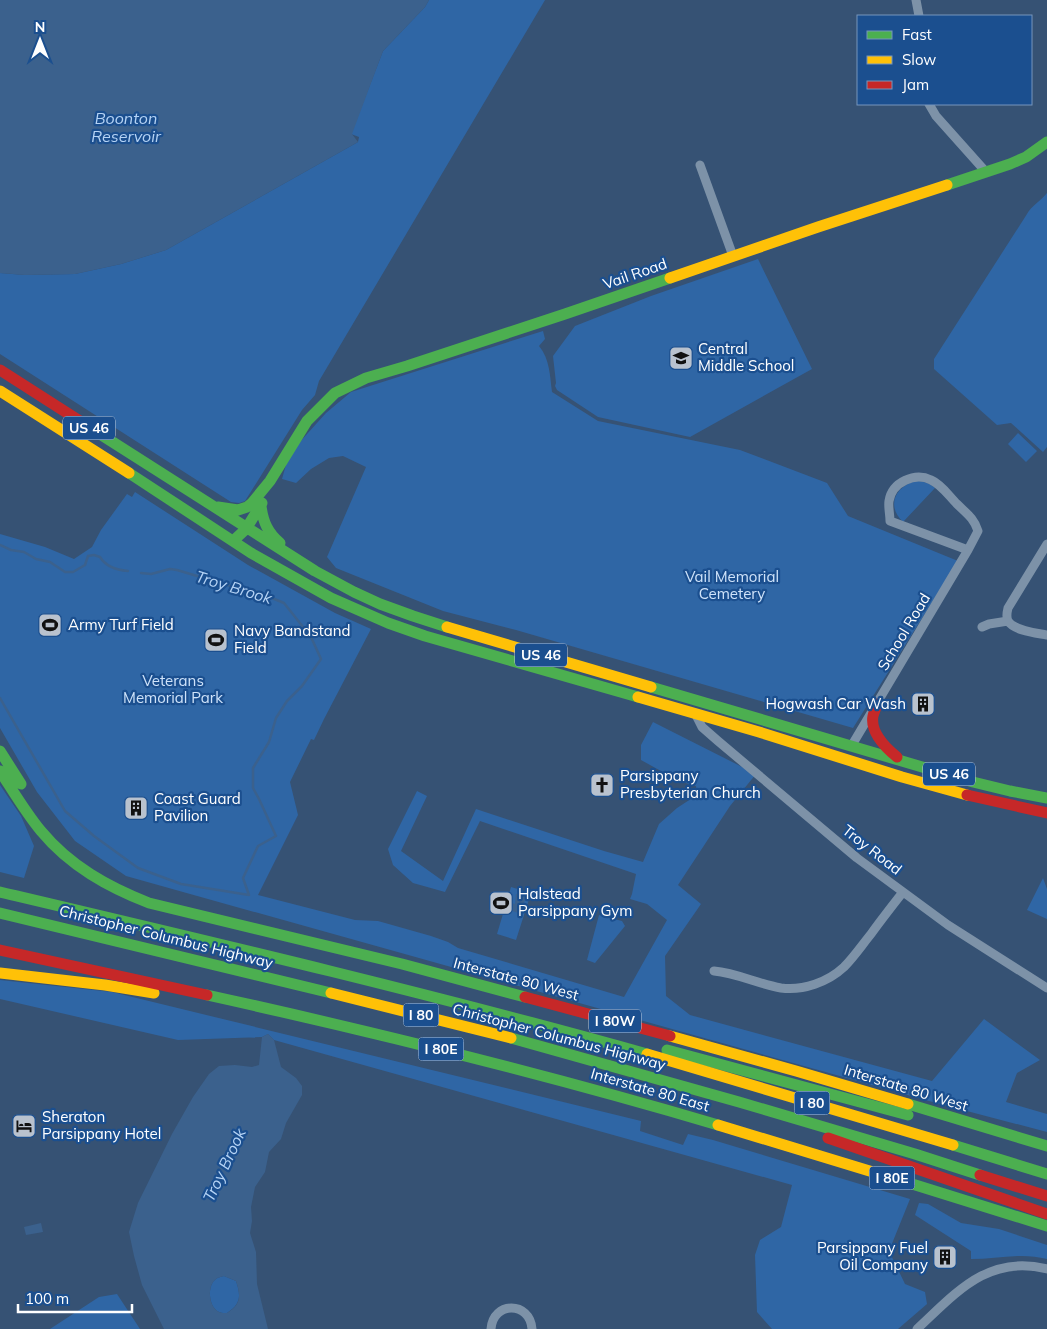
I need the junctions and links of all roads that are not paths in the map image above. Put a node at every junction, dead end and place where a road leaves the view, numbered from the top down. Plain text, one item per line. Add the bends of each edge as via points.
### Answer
1 (916, 0) edge
2 (919, 15) edge
3 (930, 105) edge
4 (1047, 142) edge
5 (700, 165) dead end
6 (986, 172) junction
7 (733, 256) junction
8 (0, 370) edge
9 (0, 381) edge
10 (0, 391) edge
11 (0, 404) edge
12 (41, 418) junction
13 (270, 481) junction
14 (178, 486) junction
15 (205, 502) junction
16 (261, 506) junction
17 (246, 528) junction
18 (233, 541) junction
19 (1047, 544) edge
20 (968, 550) junction
21 (312, 570) junction
22 (1008, 621) junction
23 (982, 627) dead end
24 (1047, 635) edge
25 (877, 704) junction
26 (696, 715) junction
27 (759, 732) junction
28 (852, 745) junction
29 (0, 751) edge
30 (900, 760) junction
31 (0, 771) edge
32 (1047, 798) edge
33 (1047, 812) edge
34 (0, 892) edge
35 (903, 892) junction
36 (176, 909) junction
37 (0, 913) edge
38 (0, 950) edge
39 (714, 971) dead end
40 (0, 973) edge
41 (1047, 988) edge
42 (239, 1002) junction
43 (576, 1035) junction
44 (709, 1093) junction
45 (1047, 1146) edge
46 (1047, 1152) edge
47 (1047, 1174) edge
48 (1047, 1196) edge
49 (1047, 1214) edge
50 (1047, 1226) edge
51 (1047, 1268) edge
52 (491, 1329) edge
53 (532, 1329) edge
54 (917, 1329) edge

1 - 2 street
3 - 6 street
4 - 6 main road, Vail Road via 1026,157
5 - 7 street
6 - 7 main road, Vail Road
7 - 13 main road, Vail Road via 376,374 347,387 335,393 316,411
8 - 14 main road, US 46
9 - 14 main road via 121,458
10 - 12 main road, US 46
11 - 12 main road
12 - 18 main road, US 46
13 - 15 main road, Vail Road via 252,503 238,510
13 - 16 main road, Vail Road
14 - 15 main road, US 46
15 - 17 main road, US 46
16 - 17 main road, Vail Road
16 - 21 main road via 268,532
17 - 18 main road, Vail Road
17 - 21 main road, US 46
18 - 26 main road, US 46 via 331,598 388,623
19 - 22 street via 1008,608
20 - 20 street, School Road via 978,531 975,522 938,484 930,479 908,478 891,494 890,520
20 - 25 street, School Road
21 - 28 main road, US 46 via 356,593 418,618
22 - 23 street
22 - 24 street via 1019,629
25 - 28 street, School Road
25 - 30 main road via 873,716 876,730 884,745
26 - 27 main road, US 46
26 - 35 street, Troy Road via 702,727 718,741 857,858
27 - 28 main road via 829,747 847,749
27 - 33 main road, US 46 via 936,786
28 - 30 main road, US 46
29 - 36 main road via 43,817 70,849 114,879
30 - 32 main road, US 46
31 - 36 main road via 48,839 77,866 129,896
34 - 43 main road, Christopher Columbus Highway / I 80 via 305,964
35 - 39 street via 848,963 820,982 801,988 783,988
35 - 41 street, Troy Road
36 - 45 main road, Interstate 80 West / I 80W via 596,1016 796,1071
37 - 44 main road, Christopher Columbus Highway / I 80 via 406,1011
38 - 42 main road, Interstate 80 East
40 - 42 main road via 105,985 214,1004
42 - 50 main road, Interstate 80 East / I 80E via 547,1076
43 - 46 main road via 609,1035
43 - 47 main road, Christopher Columbus Highway / I 80
44 - 48 main road, Christopher Columbus Highway / I 80
44 - 49 main road via 722,1106 839,1142
51 - 54 street via 1031,1265 990,1272 958,1292
52 - 53 street via 496,1314 514,1308 525,1313

